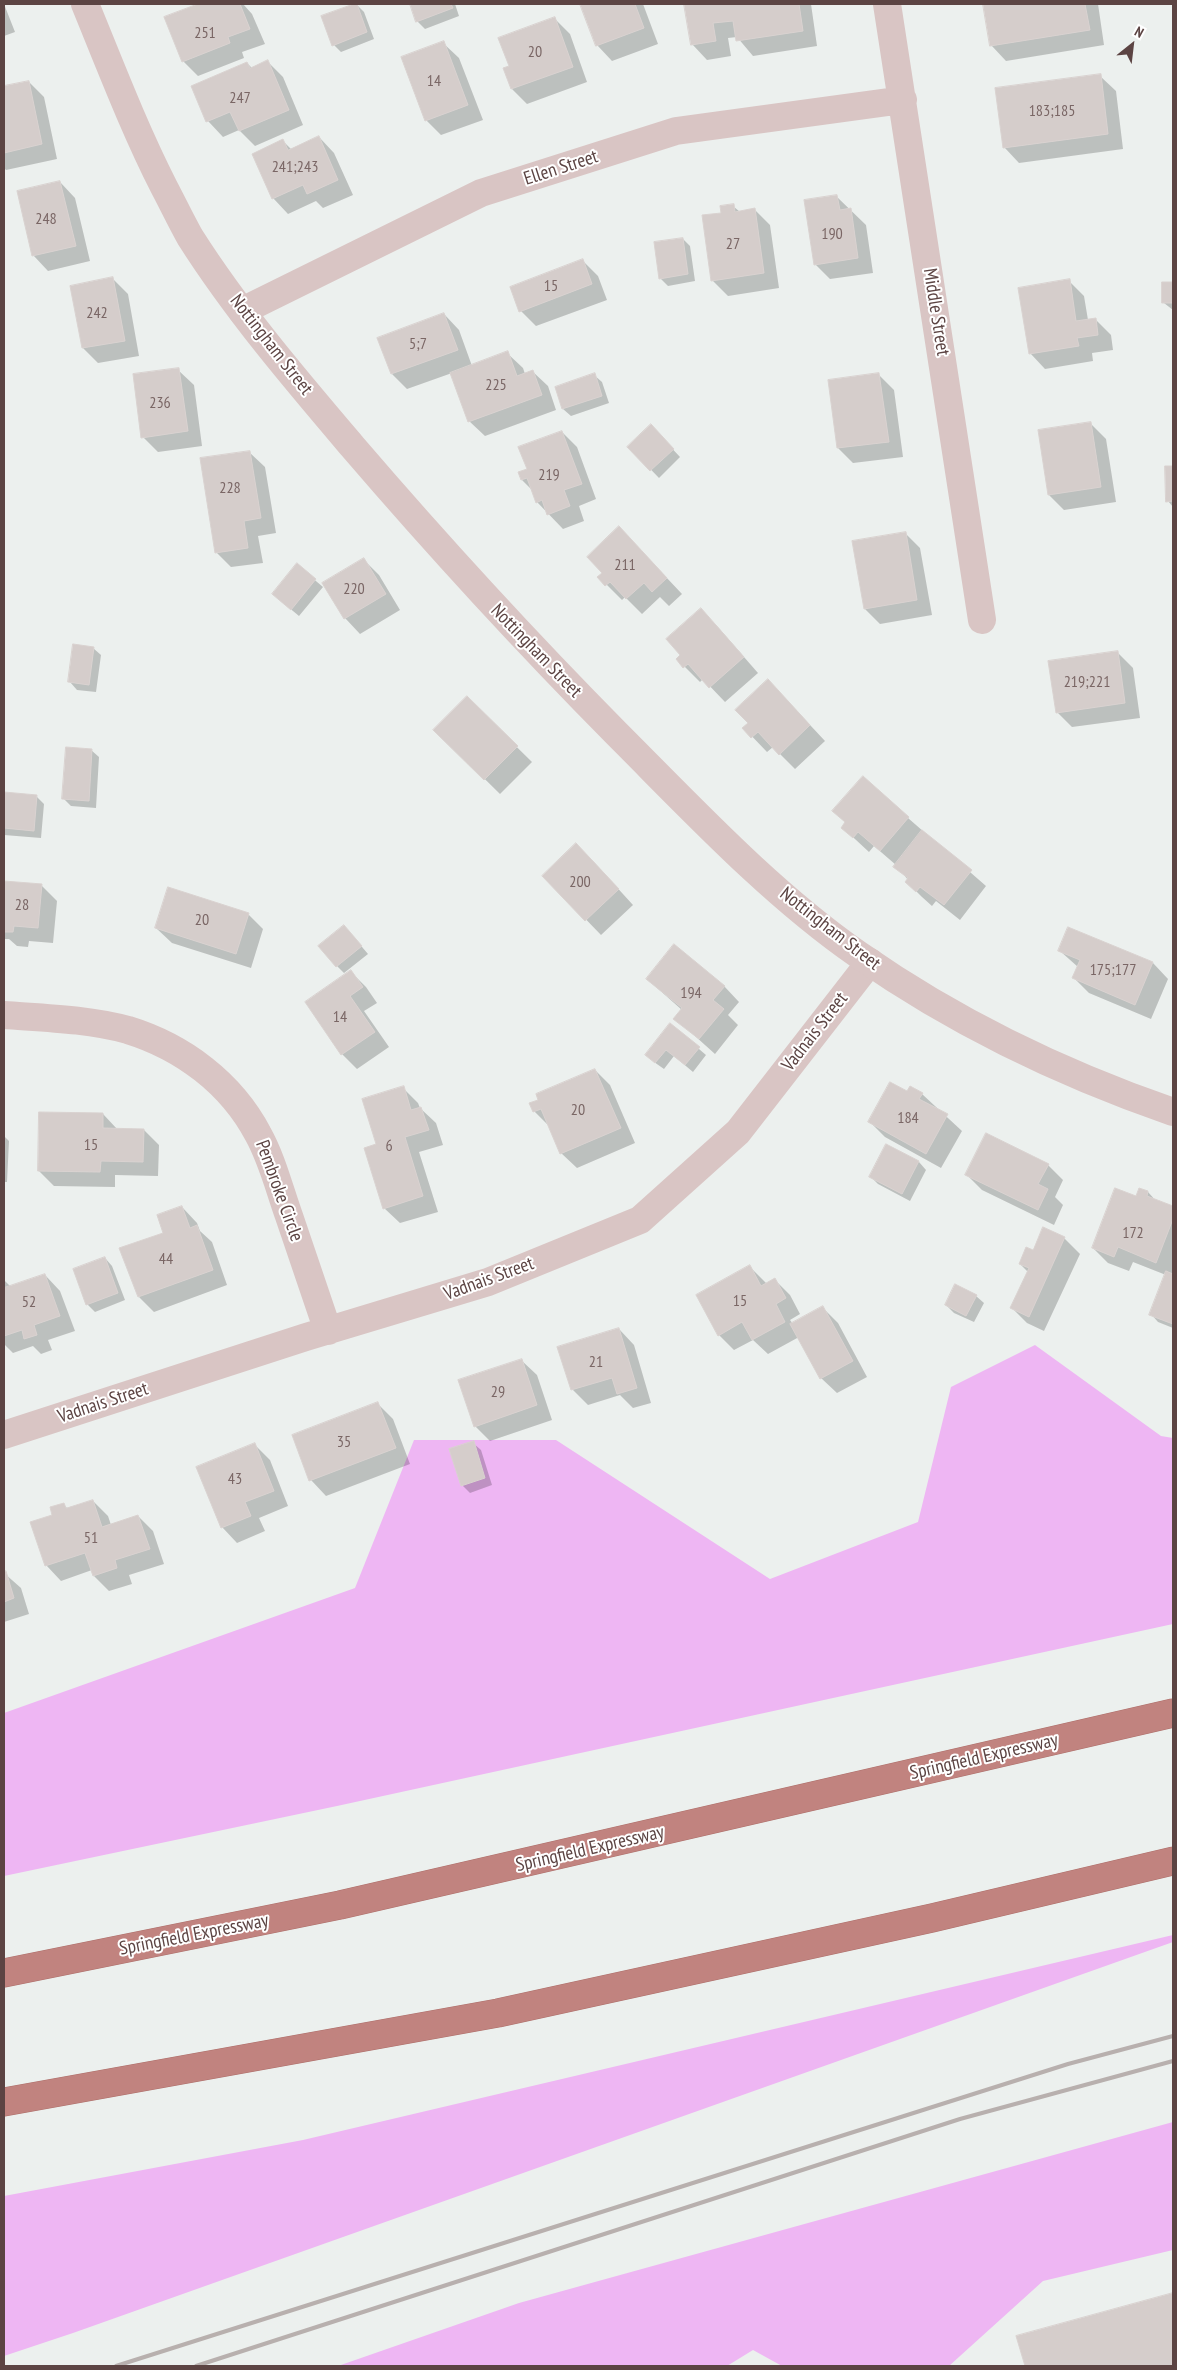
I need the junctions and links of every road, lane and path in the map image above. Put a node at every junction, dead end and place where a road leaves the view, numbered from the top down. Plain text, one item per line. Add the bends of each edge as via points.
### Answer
1 (85, 4) edge
2 (887, 4) edge
3 (903, 100) junction
4 (242, 311) junction
5 (982, 620) dead end
6 (870, 962) junction
7 (4, 1015) edge
8 (1173, 1112) edge
9 (328, 1331) junction
10 (4, 1435) edge
11 (1173, 1714) edge
12 (1173, 1861) edge
13 (4, 1973) edge
14 (4, 2102) edge

1 - 4 street, Nottingham Street via 143,145 172,202 189,234
2 - 3 street, Middle Street
3 - 4 street, Ellen Street via 676,131 481,193
3 - 5 street, Middle Street
4 - 6 street, Nottingham Street via 436,545 541,658 716,832 786,896
6 - 8 street, Nottingham Street via 994,1036 1065,1070
6 - 9 street, Vadnais Street via 738,1132 640,1220 488,1282
7 - 9 street, Pembroke Circle via 85,1021 128,1030 182,1054 226,1089 244,1110 268,1154
9 - 10 street, Vadnais Street
11 - 13 highway, Springfield Expressway via 340,1905
12 - 14 highway via 932,1918 498,2012

